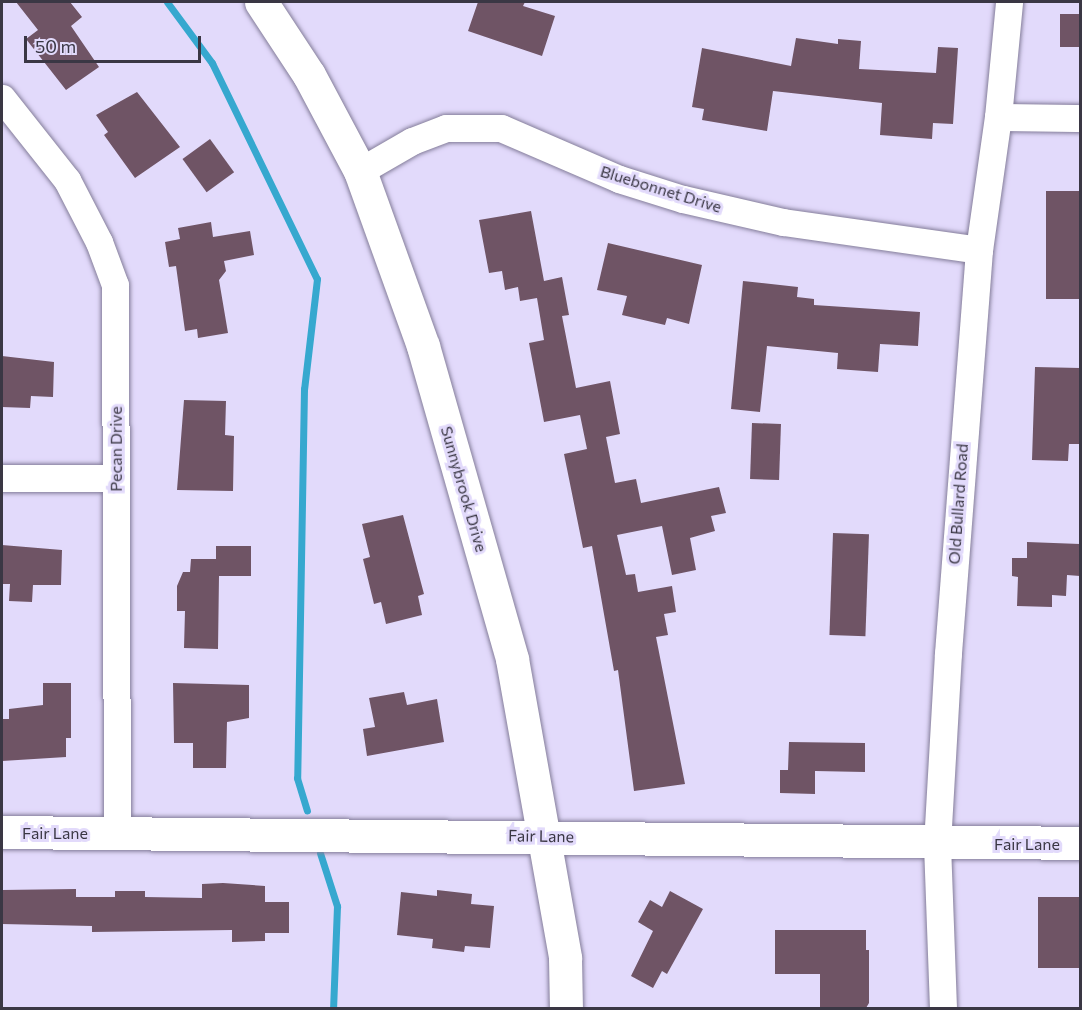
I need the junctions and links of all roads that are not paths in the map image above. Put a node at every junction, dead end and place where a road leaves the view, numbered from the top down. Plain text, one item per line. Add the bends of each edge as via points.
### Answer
1 (261, 2) edge
2 (1009, 2) edge
3 (2, 98) edge
4 (998, 117) junction
5 (1080, 118) edge
6 (360, 171) junction
7 (979, 250) junction
8 (2, 478) edge
9 (116, 478) junction
10 (2, 832) edge
11 (117, 833) junction
12 (546, 836) junction
13 (1080, 843) edge
14 (938, 844) junction
15 (566, 1008) edge
16 (943, 1008) edge

1 - 6 street, Sunnybrook Drive via 309,75
2 - 4 street, Old Bullard Road
3 - 9 street, Pecan Drive via 67,180 99,242 115,285
4 - 5 street
4 - 7 street, Old Bullard Road
6 - 7 street, Bluebonnet Drive via 437,131 464,126 501,128 619,179 683,199 783,222
6 - 12 street, Sunnybrook Drive via 409,302 499,609
7 - 14 street, Old Bullard Road via 960,463
8 - 9 street
9 - 11 street, Pecan Drive
10 - 11 street, Fair Lane
11 - 12 street, Fair Lane
12 - 14 street, Fair Lane
12 - 15 street, Sunnybrook Drive via 565,958
13 - 14 street, Fair Lane
14 - 16 street, Old Bullard Road

